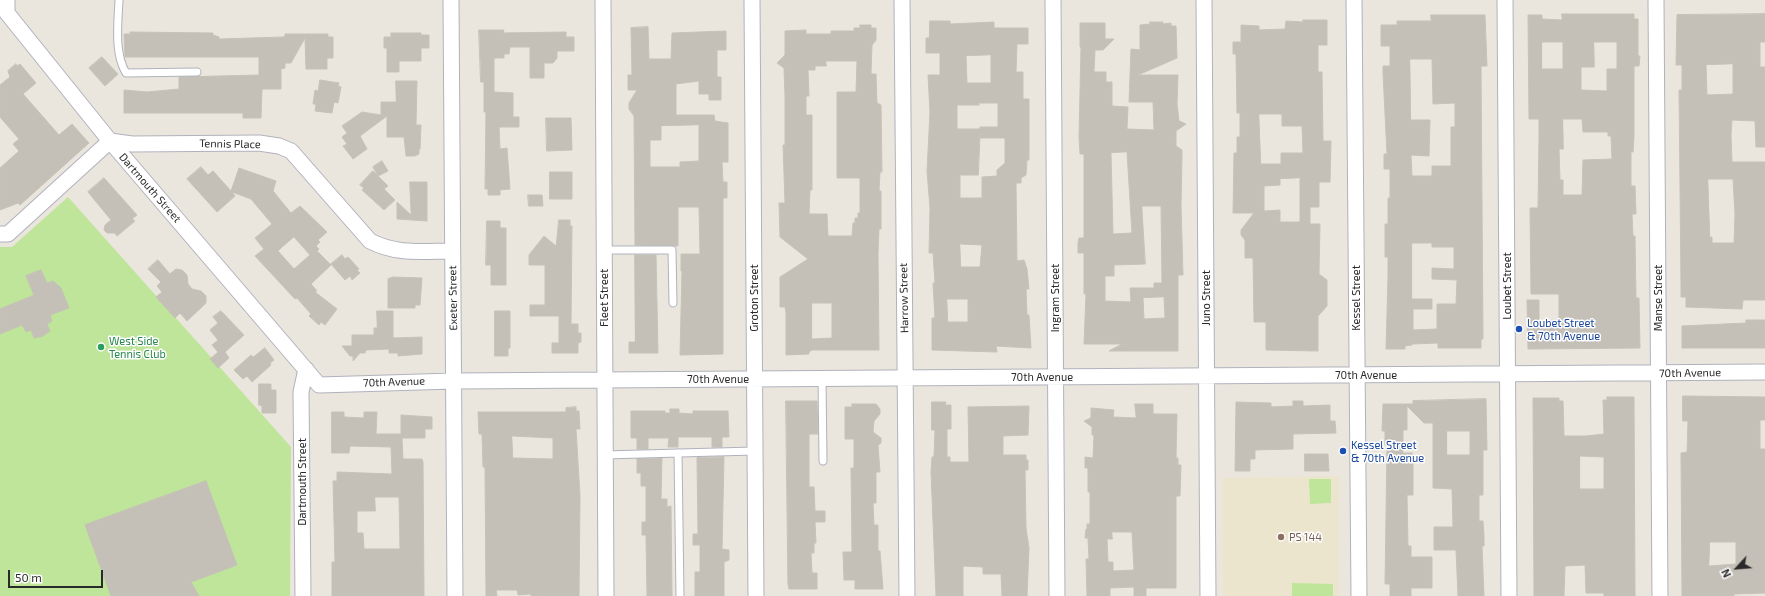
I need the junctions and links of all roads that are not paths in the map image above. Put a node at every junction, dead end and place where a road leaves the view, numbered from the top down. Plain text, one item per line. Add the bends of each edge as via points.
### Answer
1 (7, 0) edge
2 (119, 0) edge
3 (451, 0) edge
4 (603, 0) edge
5 (752, 0) edge
6 (902, 0) edge
7 (1053, 0) edge
8 (1204, 0) edge
9 (1354, 0) edge
10 (1505, 0) edge
11 (1656, 0) edge
12 (196, 72) dead end
13 (110, 141) junction
14 (0, 234) edge
15 (604, 250) junction
16 (452, 251) junction
17 (673, 303) dead end
18 (306, 369) junction
19 (1765, 372) edge
20 (1508, 374) junction
21 (1658, 374) junction
22 (1357, 375) junction
23 (1207, 376) junction
24 (1056, 377) junction
25 (905, 378) junction
26 (754, 379) junction
27 (822, 379) junction
28 (454, 380) junction
29 (604, 380) junction
30 (319, 385) joint
31 (755, 451) junction
32 (678, 453) junction
33 (604, 455) junction
34 (823, 461) dead end
35 (303, 596) edge
36 (455, 596) edge
37 (606, 596) edge
38 (680, 596) edge
39 (756, 596) edge
40 (907, 596) edge
41 (1057, 596) edge
42 (1208, 596) edge
43 (1358, 596) edge
44 (1509, 596) edge
45 (1660, 596) edge

1 - 13 street, Dartmouth Street via 6,13
2 - 12 lane via 119,54 126,73
3 - 16 street, Exeter Street
4 - 15 street, Fleet Street
5 - 26 street, Groton Street
6 - 25 street, Harrow Street
7 - 24 street, Ingram Street
8 - 23 street, Juno Street
9 - 22 street, Kessel Street
10 - 20 street, Loubet Street
11 - 21 street, Manse Street
13 - 14 street via 8,234
13 - 16 street, Tennis Place via 132,144 259,143 279,146 291,151 370,241 385,249 402,252
13 - 18 street, Dartmouth Street
15 - 17 lane via 672,250
15 - 29 street, Fleet Street
16 - 28 street, Exeter Street
18 - 30 street, Dartmouth Street
18 - 35 street, Dartmouth Street via 301,392
19 - 21 street, 70th Avenue
20 - 21 street, 70th Avenue
20 - 22 street, 70th Avenue
20 - 44 street, Loubet Street
21 - 45 street, Manse Street
22 - 23 street, 70th Avenue
22 - 43 street, Kessel Street
23 - 24 street, 70th Avenue
23 - 42 street, Juno Street
24 - 25 street, 70th Avenue
24 - 41 street, Ingram Street
25 - 27 street, 70th Avenue
25 - 40 street, Harrow Street
26 - 27 street, 70th Avenue
26 - 29 street, 70th Avenue
26 - 31 street, Groton Street
27 - 34 lane
28 - 29 street, 70th Avenue
28 - 30 street, 70th Avenue
28 - 36 street, Exeter Street
29 - 33 street, Fleet Street
31 - 32 lane
31 - 39 street, Groton Street
32 - 33 lane
32 - 38 lane
33 - 37 street, Fleet Street

